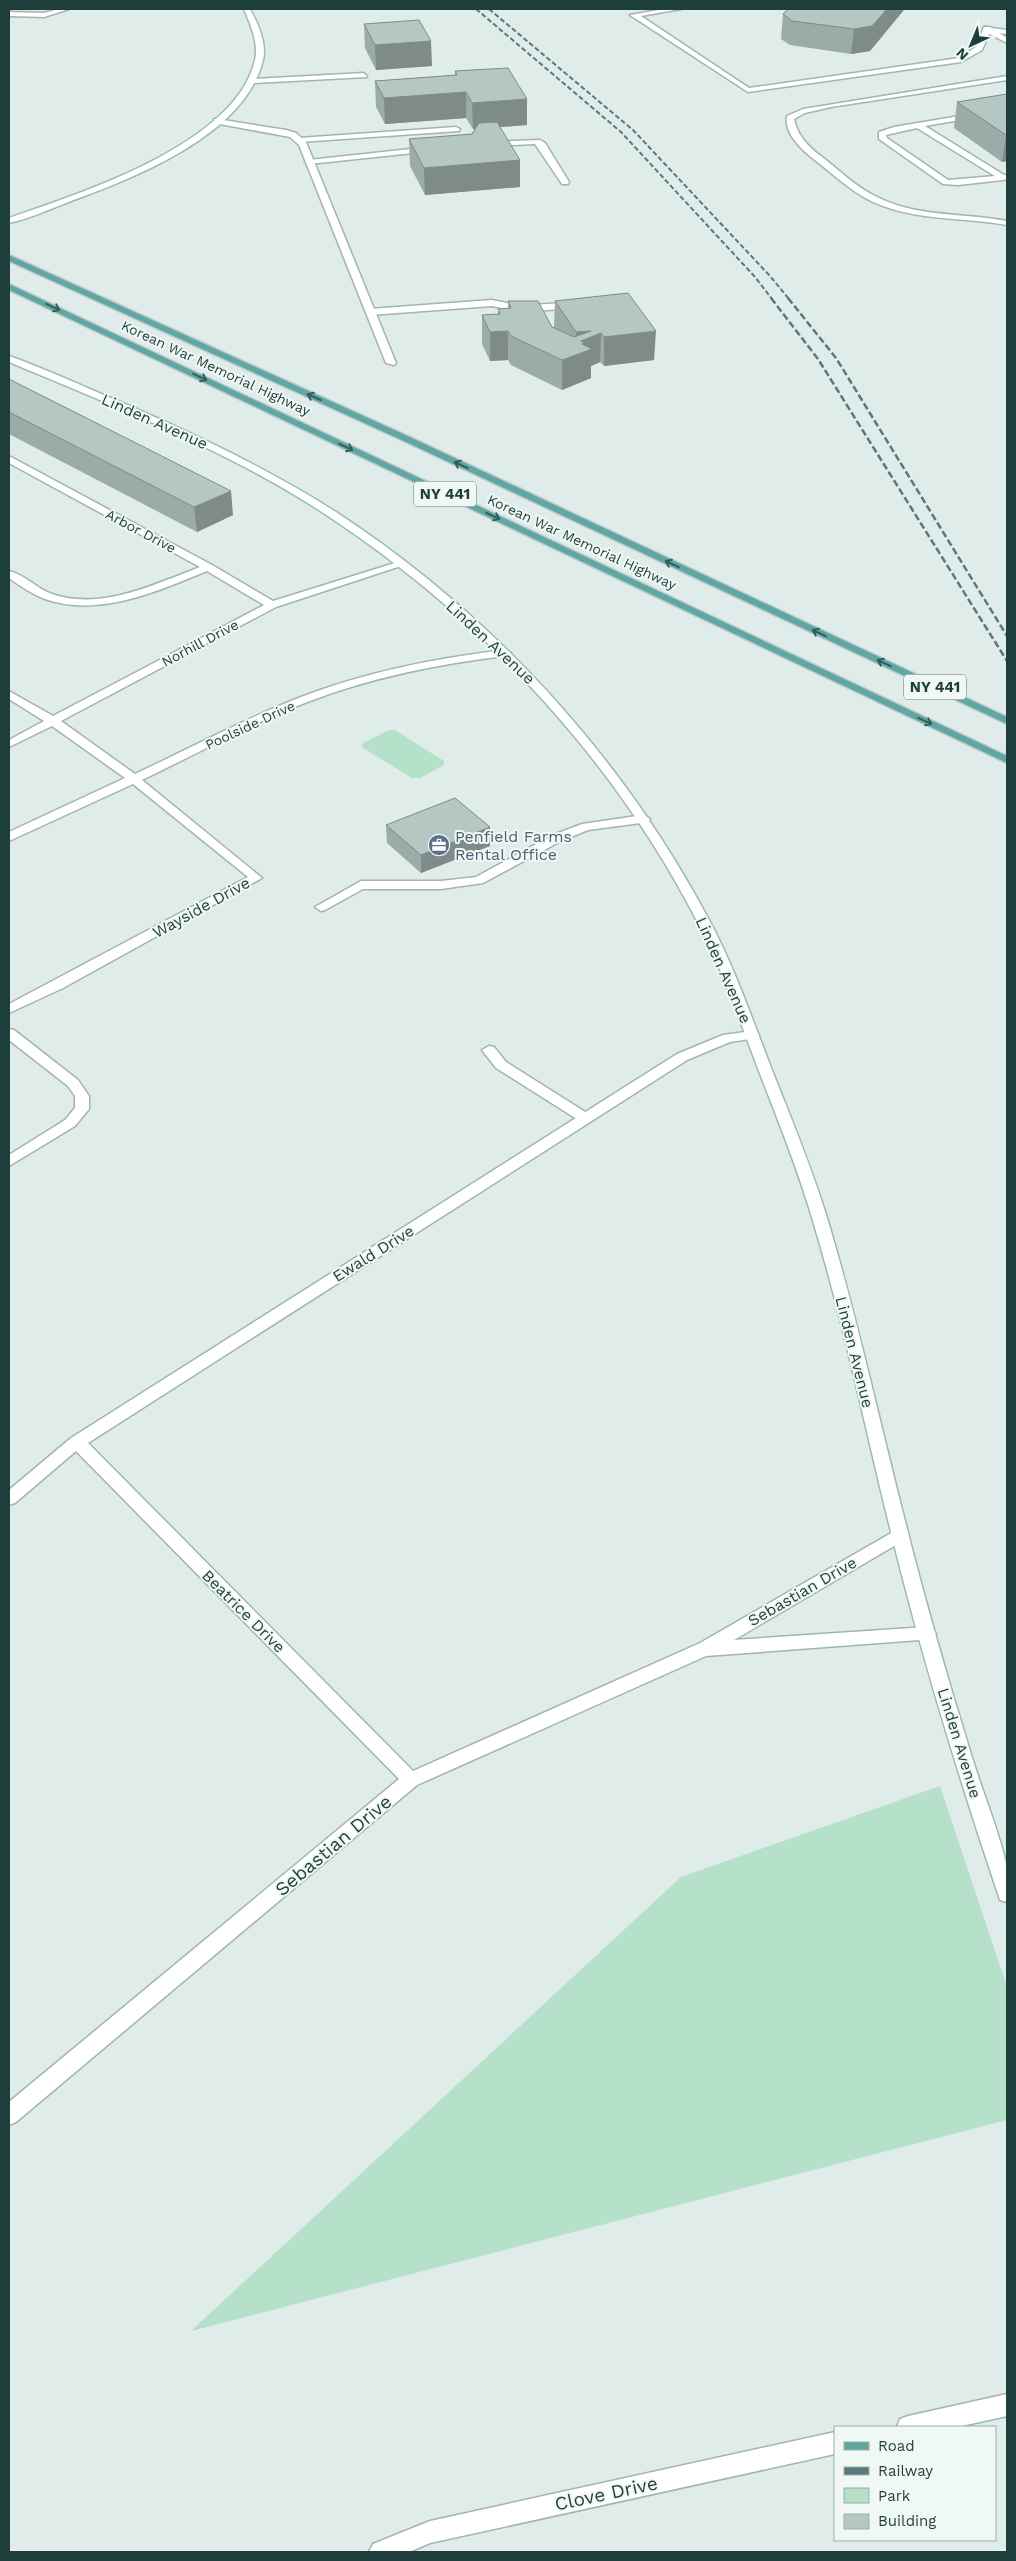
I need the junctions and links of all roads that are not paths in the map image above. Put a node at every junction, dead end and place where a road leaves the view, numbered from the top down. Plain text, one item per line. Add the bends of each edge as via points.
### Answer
1 (66, 9) edge
2 (247, 9) edge
3 (678, 9) edge
4 (9, 14) edge
5 (987, 29) junction
6 (1007, 32) edge
7 (1007, 41) edge
8 (364, 75) dead end
9 (1007, 78) edge
10 (252, 81) junction
11 (1007, 110) edge
12 (218, 121) junction
13 (918, 125) junction
14 (456, 129) dead end
15 (299, 140) junction
16 (480, 145) edge
17 (443, 148) edge
18 (309, 162) junction
19 (1005, 178) edge
20 (565, 182) dead end
21 (9, 221) edge
22 (1007, 223) edge
23 (9, 258) edge
24 (9, 287) edge
25 (586, 304) edge
26 (370, 312) junction
27 (9, 359) edge
28 (391, 363) dead end
29 (9, 459) edge
30 (402, 564) junction
31 (208, 567) junction
32 (9, 574) edge
33 (272, 605) junction
34 (504, 653) junction
35 (9, 694) edge
36 (53, 720) junction
37 (1007, 721) edge
38 (9, 744) edge
39 (1007, 760) edge
40 (134, 779) junction
41 (644, 819) junction
42 (9, 836) edge
43 (320, 908) dead end
44 (9, 1009) edge
45 (9, 1033) edge
46 (752, 1036) junction
47 (489, 1050) dead end
48 (586, 1118) junction
49 (9, 1161) edge
50 (76, 1442) junction
51 (9, 1499) edge
52 (900, 1534) junction
53 (927, 1634) junction
54 (704, 1649) junction
55 (411, 1780) junction
56 (1007, 1894) edge
57 (9, 2114) edge
58 (1007, 2405) edge
59 (912, 2426) edge
60 (834, 2443) edge
61 (381, 2552) edge

1 - 4 street via 44,15
2 - 10 street via 260,46
3 - 5 street via 634,15 748,90 961,60 979,48
5 - 6 street
5 - 7 street
8 - 10 street
9 - 22 street via 831,105 803,111 790,118 792,132 808,151 852,187 877,201 909,210
10 - 12 street
11 - 13 street
12 - 15 street via 277,130
12 - 21 street via 129,176
13 - 19 street
13 - 19 street via 886,131 882,134 883,139 946,182 958,184
14 - 15 street
15 - 18 street
16 - 20 street via 537,142
17 - 18 street
18 - 26 street
37 -> 23 main road, Korean War Memorial Highway / NY 441 via 418,444
24 -> 39 main road, Korean War Memorial Highway / NY 441
25 - 26 street via 520,310 492,303
26 - 28 street
27 - 30 street, Linden Avenue via 123,406 245,463 333,516
29 - 31 street, Arbor Drive
30 - 33 street, Norhill Drive
30 - 34 street, Linden Avenue
31 - 32 street via 137,595 80,602 51,598
31 - 33 street, Arbor Drive
33 - 36 street, Norhill Drive
34 - 40 street, Poolside Drive via 462,657 362,680 300,702
34 - 41 street, Linden Avenue via 574,728
35 - 36 street
36 - 38 street, Norhill Drive
36 - 40 street
40 - 42 street, Poolside Drive
40 - 44 street, Wayside Drive via 256,878
41 - 43 street via 586,827 556,838 479,880 441,885 361,885
41 - 46 street, Linden Avenue via 705,923
45 - 49 street via 73,1083 82,1096 82,1109 70,1122
46 - 48 street, Ewald Drive via 728,1038 682,1057
46 - 52 street, Linden Avenue via 818,1214 847,1316
47 - 48 street via 501,1065
48 - 50 street, Ewald Drive
50 - 51 street, Ewald Drive
50 - 55 street, Beatrice Drive
52 - 53 street, Linden Avenue
52 - 54 street, Sebastian Drive
53 - 54 street, Sebastian Drive
53 - 56 street, Linden Avenue
54 - 55 street, Sebastian Drive
55 - 57 street, Sebastian Drive
58 - 59 street
60 - 61 street, Clove Drive via 430,2532

